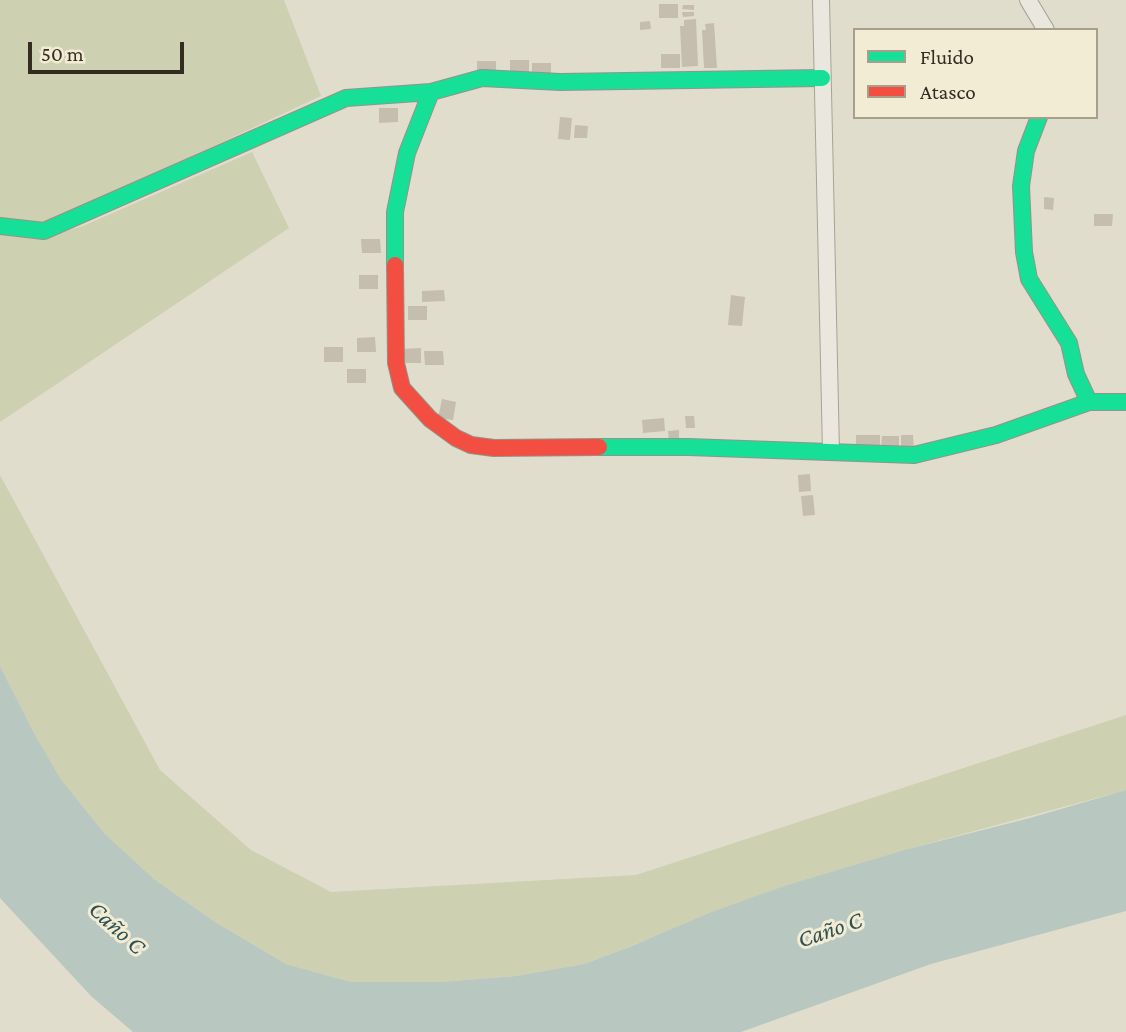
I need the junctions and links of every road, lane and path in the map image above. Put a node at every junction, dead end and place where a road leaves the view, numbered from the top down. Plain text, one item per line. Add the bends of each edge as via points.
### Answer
1 (821, 0) edge
2 (1028, 0) edge
3 (1045, 28) edge
4 (822, 78) junction
5 (430, 92) junction
6 (1038, 119) edge
7 (0, 226) edge
8 (1089, 402) junction
9 (1126, 402) edge
10 (831, 452) junction

1 - 4 street
2 - 3 street
4 - 5 street via 560,82 482,78
4 - 10 street
5 - 7 street via 346,98 44,231
5 - 10 street via 407,153 395,212 396,363 402,388 430,419 456,438 494,448
6 - 8 street via 1026,152 1021,186 1024,253 1030,279 1069,343
8 - 9 street
8 - 10 street via 996,436 914,455

